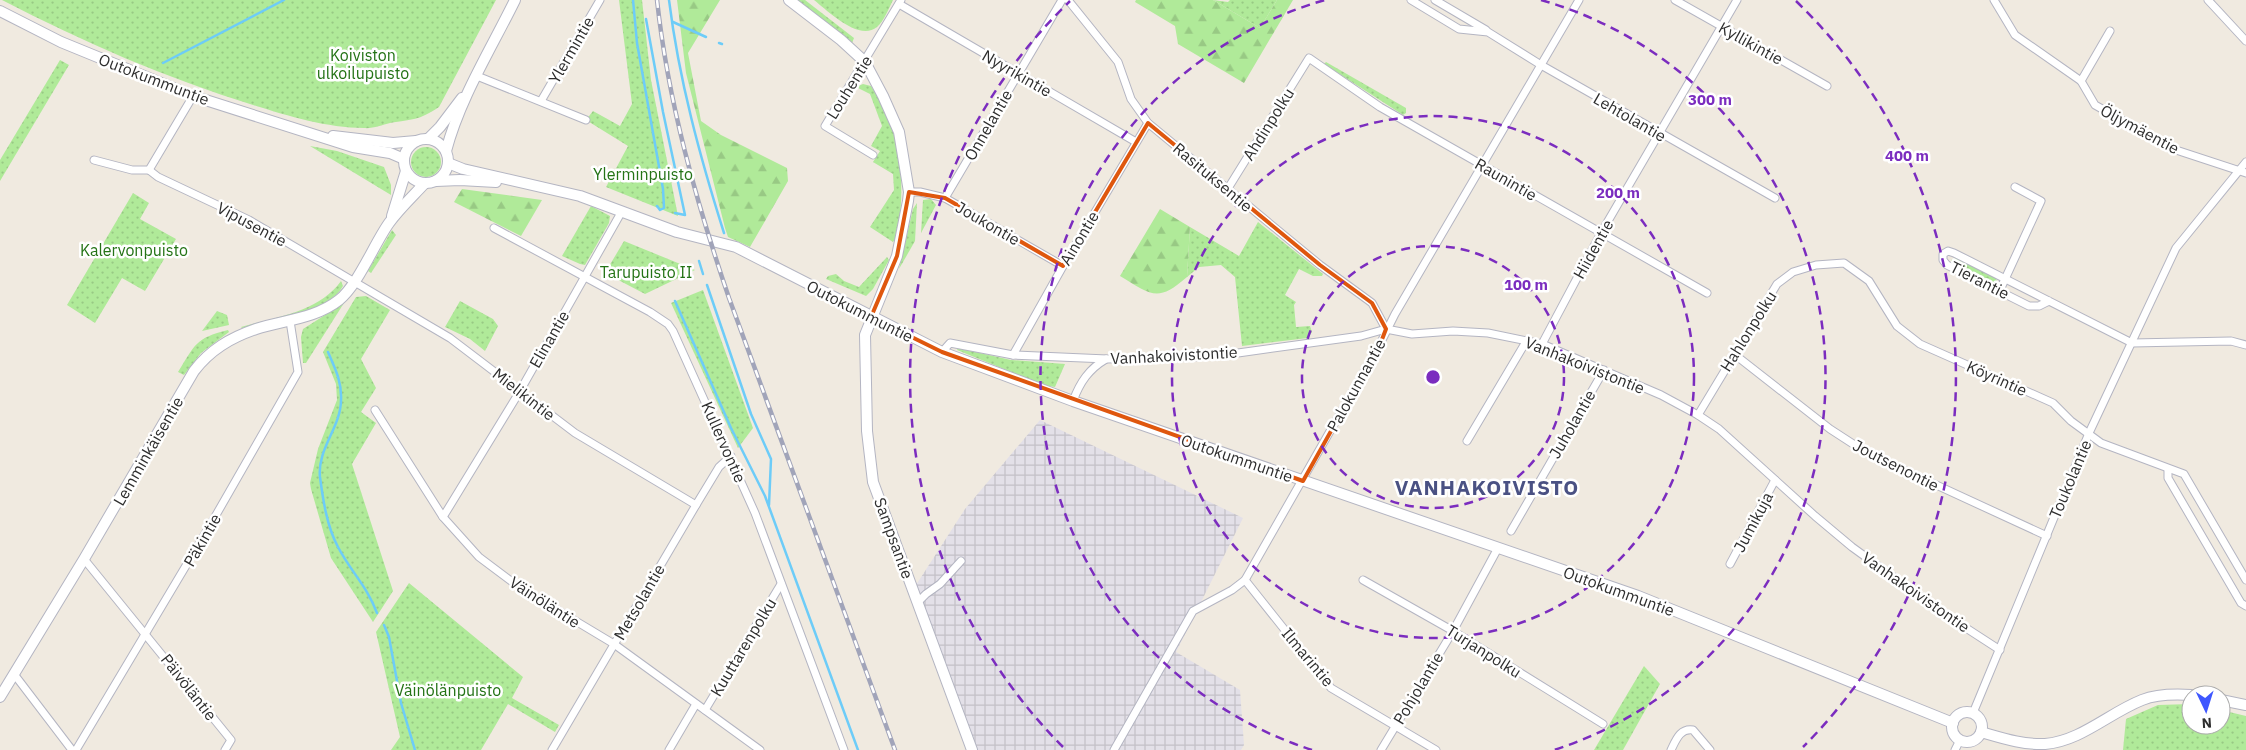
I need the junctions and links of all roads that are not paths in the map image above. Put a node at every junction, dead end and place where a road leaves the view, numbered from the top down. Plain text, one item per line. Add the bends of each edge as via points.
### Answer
1 (515, 0) edge
2 (600, 0) edge
3 (789, 0) edge
4 (1062, 0) edge
5 (1068, 0) edge
6 (1411, 0) edge
7 (1435, 0) edge
8 (1579, 0) edge
9 (1675, 0) edge
10 (1737, 0) edge
11 (1994, 0) edge
12 (2208, 0) edge
13 (900, 2) edge
14 (0, 11) edge
15 (1721, 26) junction
16 (2110, 31) dead end
17 (1488, 32) junction
18 (2246, 42) edge
19 (1309, 58) joint
20 (865, 62) junction
21 (1541, 65) junction
22 (1017, 74) junction
23 (478, 76) junction
24 (2081, 81) junction
25 (472, 86) junction
26 (1828, 86) dead end
27 (193, 96) junction
28 (541, 101) junction
29 (586, 120) dead end
30 (1148, 123) junction
31 (312, 134) junction
32 (1659, 134) junction
33 (428, 139) junction
34 (416, 141) junction
35 (1136, 142) junction
36 (446, 151) junction
37 (873, 155) dead end
38 (94, 160) dead end
39 (404, 160) junction
40 (448, 162) junction
41 (2246, 162) edge
42 (1482, 165) junction
43 (149, 170) junction
44 (406, 171) junction
45 (2238, 171) junction
46 (2246, 173) edge
47 (436, 181) junction
48 (425, 183) junction
49 (526, 184) junction
50 (2015, 187) dead end
51 (1227, 190) junction
52 (909, 192) junction
53 (945, 198) junction
54 (1775, 198) dead end
55 (622, 211) junction
56 (390, 222) junction
57 (494, 228) dead end
58 (1601, 233) junction
59 (1844, 264) joint
60 (1063, 266) junction
61 (586, 276) junction
62 (355, 278) junction
63 (2005, 279) junction
64 (2000, 290) junction
65 (1707, 292) dead end
66 (2049, 301) junction
67 (871, 316) junction
68 (290, 321) junction
69 (1386, 329) junction
70 (1527, 340) junction
71 (2132, 342) junction
72 (1542, 344) junction
73 (2246, 345) edge
74 (942, 352) junction
75 (1734, 354) junction
76 (1013, 355) junction
77 (1107, 359) junction
78 (1604, 370) junction
79 (520, 391) junction
80 (1073, 401) junction
81 (375, 410) dead end
82 (1698, 415) junction
83 (2089, 433) junction
84 (1467, 440) dead end
85 (731, 456) junction
86 (2168, 469) junction
87 (1775, 480) junction
88 (1303, 481) junction
89 (696, 505) junction
90 (443, 517) junction
91 (1511, 531) dead end
92 (2046, 536) junction
93 (1498, 548) junction
94 (84, 559) junction
95 (961, 561) dead end
96 (1730, 564) dead end
97 (1245, 580) junction
98 (1363, 580) dead end
99 (2246, 580) edge
100 (781, 584) junction
101 (918, 602) junction
102 (2246, 606) edge
103 (1453, 631) junction
104 (147, 634) junction
105 (614, 644) junction
106 (2000, 650) junction
107 (14, 674) junction
108 (2181, 695) edge
109 (0, 697) edge
110 (2231, 701) edge
111 (696, 704) junction
112 (2246, 705) edge
113 (705, 710) junction
114 (1973, 713) junction
115 (1953, 723) junction
116 (1603, 724) dead end
117 (1395, 726) junction
118 (1981, 732) junction
119 (1960, 740) junction
120 (72, 750) edge
121 (76, 750) edge
122 (225, 750) edge
123 (552, 750) edge
124 (669, 750) edge
125 (760, 750) edge
126 (844, 750) edge
127 (972, 750) edge
128 (1114, 750) edge
129 (1381, 750) edge
130 (1436, 750) edge
131 (1671, 750) edge
132 (1710, 750) edge
133 (1955, 750) edge

1 - 23 main road
2 - 28 street, Ylermintie
3 - 20 main road
4 - 22 street, Onnelantie
5 - 30 street, Rasituksentie via 1118,62 1131,100
6 - 17 street, Lehtolantie via 1459,29
7 - 17 street, Lehtolantie
8 - 21 street, Palokunnantie
9 - 15 street, Kyllikintie
10 - 15 street, Hiidentie
11 - 24 street via 2015,35
12 - 18 street
13 - 20 street, Louhentie
13 - 22 street, Nyyrikintie
14 - 27 main road, Outokummuntie via 61,42
15 - 26 street, Kyllikintie
15 - 32 street, Hiidentie
16 - 24 street
17 - 21 street, Lehtolantie
19 - 42 street, Raunintie via 1380,107
19 - 51 street, Ahdinpolku
20 - 37 street, Louhentie via 825,126
20 - 52 main road via 899,132
21 - 32 street, Lehtolantie
21 - 42 street, Palokunnantie
22 - 35 street, Nyyrikintie
22 - 53 street, Onnelantie
23 - 25 main road
23 - 28 street, Ylermintie
24 - 45 street, Öljymäentie via 2095,105 2173,149
25 - 33 main road
25 - 36 main road
27 - 31 main road, Outokummuntie
27 - 43 street
28 - 29 street, Ylermintie
30 - 35 street, Ainontie
30 - 51 street, Rasituksentie
31 - 34 main road, Outokummuntie via 393,143
31 - 39 main road, Outokummuntie via 353,147 390,153
32 - 54 street, Lehtolantie
32 - 58 street, Hiidentie
33 - 34 main road
33 - 36 main road via 439,143
34 - 39 main road via 408,148
35 - 60 street, Ainontie
36 - 40 main road
38 - 43 street via 132,170
39 - 44 main road
40 - 47 main road via 445,173
40 - 49 main road, Outokummuntie via 463,169
41 - 45 street, Toukolantie
42 - 58 street, Raunintie
42 - 69 street, Palokunnantie
43 - 62 street, Vipusentie
44 - 48 main road via 414,180
44 - 56 main road
45 - 46 street, Öljymäentie
45 - 71 street, Toukolantie via 2176,248
47 - 48 main road
47 - 49 main road, Outokummuntie
48 - 56 main road
49 - 55 main road, Outokummuntie via 580,196
50 - 63 street via 2041,201
51 - 69 street, Rasituksentie via 1372,303
52 - 53 street, Joukontie
52 - 67 main road, Sampsantie via 896,256
53 - 60 street, Joukontie
55 - 61 street, Elinantie
55 - 67 main road, Outokummuntie via 677,232 736,246
56 - 62 main road
57 - 61 street, Kullervontie
58 - 65 street, Raunintie
58 - 72 street, Hiidentie
59 - 75 street, Hahlonpolku via 1816,265 1793,272 1778,284
59 - 83 street, Köyrintie via 1869,281 1897,326 1920,344 2053,403
60 - 76 street, Ainontie
61 - 79 street, Elinantie
61 - 85 street, Kullervontie via 668,324
62 - 68 main road, Lemminkäisentie via 338,300 322,310
62 - 79 street, Mielikintie via 450,338
63 - 64 street
63 - 64 street, Tierantie via 1954,253 1943,254 1947,265
63 - 66 street, Tierantie
64 - 66 street, Tierantie via 2029,306
66 - 71 street, Tierantie
67 - 74 main road, Outokummuntie
67 - 101 main road, Sampsantie via 865,335 864,355 873,482
68 - 94 main road, Lemminkäisentie via 256,329 206,355
68 - 104 street, Päkintie via 298,372
69 - 70 street, Vanhakoivistontie via 1412,334 1488,333
69 - 77 street, Vanhakoivistontie via 1361,336 1238,353
69 - 88 street, Palokunnantie via 1382,342
70 - 72 street, Vanhakoivistontie
70 - 84 street
71 - 73 street, Tierantie via 2231,341
71 - 83 street, Toukolantie
72 - 78 street, Vanhakoivistontie
74 - 76 street, Vanhakoivistontie via 950,343
74 - 80 main road, Outokummuntie
75 - 82 street, Hahlonpolku
75 - 92 street, Joutsenontie via 1830,429 1867,453
76 - 77 street, Vanhakoivistontie
77 - 80 street via 1088,373
78 - 82 street, Vanhakoivistontie
78 - 91 street, Juholantie
79 - 89 street, Mielikintie via 575,433
79 - 90 street, Elinantie
80 - 88 main road, Outokummuntie
81 - 90 street, Väinöläntie
82 - 87 street, Vanhakoivistontie via 1719,429
83 - 86 street, Köyrintie via 2101,443
83 - 92 street, Toukolantie
85 - 89 street, Metsolantie via 719,467
85 - 100 street, Kullervontie
86 - 99 street, Köyrintie via 2184,474
86 - 102 street via 2168,478 2241,603
87 - 96 street, Jumikuja
87 - 106 street, Vanhakoivistontie via 1852,546
88 - 93 main road, Outokummuntie
88 - 97 street, Palokunnantie
89 - 105 street, Metsolantie
90 - 105 street, Väinöläntie via 479,557 519,587
92 - 106 street, Toukolantie
93 - 103 street, Pohjolantie
93 - 115 main road, Outokummuntie via 1638,596
94 - 104 street, Päivöläntie
94 - 107 main road, Lemminkäisentie
95 - 101 street
97 - 117 street, Ilmarintie via 1331,688
97 - 128 street, Palokunnantie via 1193,611
98 - 103 street, Turjanpolku
100 - 113 street, Kuuttarenpolku
100 - 126 street, Kullervontie
101 - 127 main road, Sampsantie
103 - 116 street, Turjanpolku
103 - 117 street, Pohjolantie
104 - 121 street, Päkintie
104 - 122 street, Päivöläntie via 231,740
105 - 111 street, Väinöläntie
105 - 123 street, Metsolantie
106 - 114 street, Toukolantie
107 - 109 main road, Lemminkäisentie
107 - 120 street
108 - 118 main road via 2157,696 2141,701 2069,738 2045,744 2014,742
110 - 112 main road
111 - 113 street, Väinöläntie
111 - 124 street
113 - 125 street, Väinöläntie
114 - 115 main road via 1959,715
114 - 118 main road via 1982,723
115 - 119 main road via 1953,732
117 - 129 street, Pohjolantie
117 - 130 street, Ilmarintie
118 - 119 main road via 1970,742
119 - 133 street
131 - 132 street via 1680,733 1687,729 1693,730

